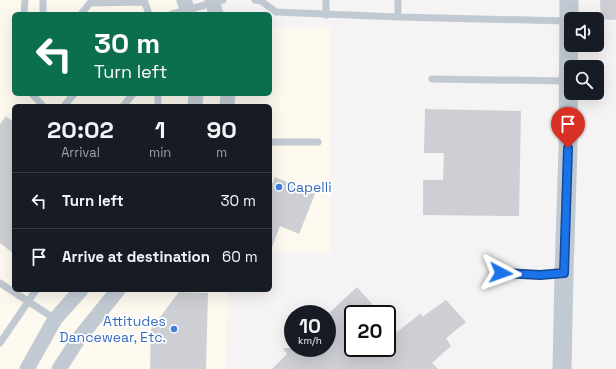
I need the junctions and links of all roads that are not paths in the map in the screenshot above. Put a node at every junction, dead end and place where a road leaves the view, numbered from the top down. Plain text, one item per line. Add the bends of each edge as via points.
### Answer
1 (25, 0) edge
2 (43, 0) edge
3 (259, 0) edge
4 (326, 0) edge
5 (398, 0) edge
6 (569, 0) edge
7 (145, 1) edge
8 (216, 4) edge
9 (187, 8) edge
10 (24, 12) edge
11 (43, 12) edge
12 (83, 12) edge
13 (148, 12) edge
14 (177, 12) edge
15 (568, 12) edge
16 (326, 15) junction
17 (398, 18) junction
18 (564, 21) edge
19 (432, 79) dead end
20 (564, 81) edge
21 (34, 96) edge
22 (72, 96) edge
23 (131, 96) edge
24 (568, 100) edge
25 (41, 104) edge
26 (66, 104) edge
27 (125, 104) edge
28 (272, 142) edge
29 (318, 142) dead end
30 (501, 273) dead end
31 (564, 273) junction
32 (0, 283) edge
33 (12, 291) edge
34 (14, 292) edge
35 (35, 292) edge
36 (79, 292) edge
37 (116, 292) edge
38 (28, 301) junction
39 (55, 319) junction
40 (0, 343) edge
41 (28, 369) edge
42 (59, 369) edge
43 (562, 369) edge

1 - 10 lane
2 - 11 lane
3 - 16 lane via 276,12
4 - 16 lane
5 - 17 lane
6 - 15 street
7 - 12 lane via 90,3
7 - 13 lane
8 - 9 lane
9 - 14 lane
16 - 17 lane
17 - 18 lane
19 - 20 lane
21 - 25 lane
22 - 26 lane
23 - 27 lane
24 - 31 street
28 - 29 lane
30 - 31 lane
31 - 43 street
32 - 33 lane
34 - 38 lane
35 - 38 lane
36 - 39 street
37 - 42 street via 78,338
38 - 39 lane
38 - 40 lane
39 - 41 street

